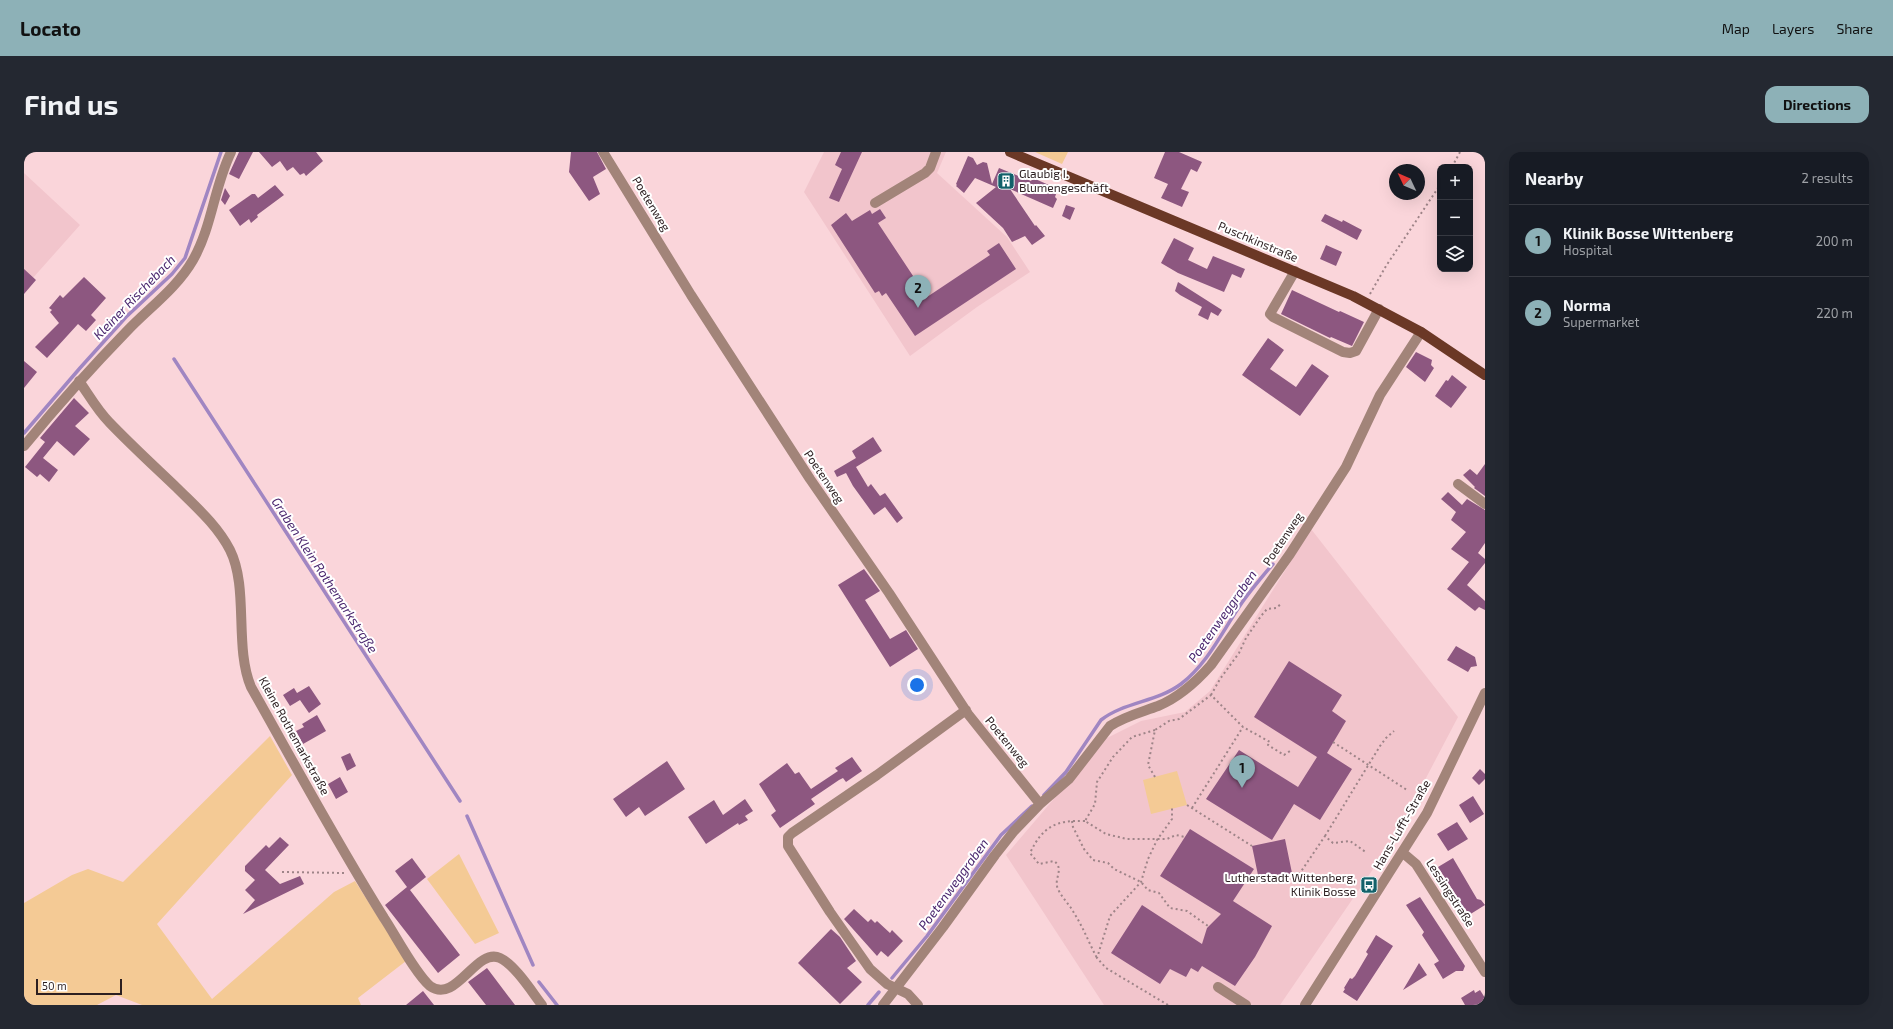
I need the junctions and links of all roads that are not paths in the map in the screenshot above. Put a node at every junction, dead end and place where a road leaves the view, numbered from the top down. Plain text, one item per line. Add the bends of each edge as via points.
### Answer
1 (231, 152) edge
2 (604, 152) edge
3 (936, 152) edge
4 (1010, 152) edge
5 (875, 203) dead end
6 (1295, 271) junction
7 (1379, 309) junction
8 (1421, 332) junction
9 (1485, 374) edge
10 (79, 381) junction
11 (24, 446) edge
12 (1458, 484) dead end
13 (1485, 504) edge
14 (1484, 698) edge
15 (966, 710) junction
16 (1040, 804) junction
17 (1403, 853) junction
18 (1485, 972) edge
19 (1218, 987) dead end
20 (895, 989) junction
21 (542, 1005) edge
22 (883, 1005) edge
23 (918, 1005) edge
24 (1246, 1005) edge
25 (1305, 1005) edge

1 - 10 street via 218,182 204,235 189,266 168,292
2 - 15 street, Poetenweg via 699,307 810,479
3 - 5 street via 930,168 925,173
4 - 6 main road, Puschkinstraße
6 - 7 main road, Puschkinstraße
6 - 7 street via 1270,314 1343,352 1356,351
7 - 8 main road, Puschkinstraße
8 - 9 main road, Puschkinstraße
8 - 16 street, Poetenweg via 1380,395 1346,467 1290,554 1211,665 1179,696 1110,726 1069,779
10 - 11 street
10 - 21 street, Kleine Rothemarkstraße via 101,413 198,509 230,550 235,562 248,679 355,871 410,959 431,986 440,990 450,988 486,959 493,956 500,958 523,980
12 - 13 street
14 - 17 street, Hans-Lufft-Straße via 1436,797
15 - 16 street, Poetenweg
15 - 20 street via 788,837 788,846 848,939 877,977
16 - 20 street, Poetenweg via 994,855
17 - 18 street, Lessingstraße via 1416,864
17 - 25 street, Hans-Lufft-Straße
19 - 24 street
20 - 22 street, Poetenweg
20 - 23 street via 908,994

